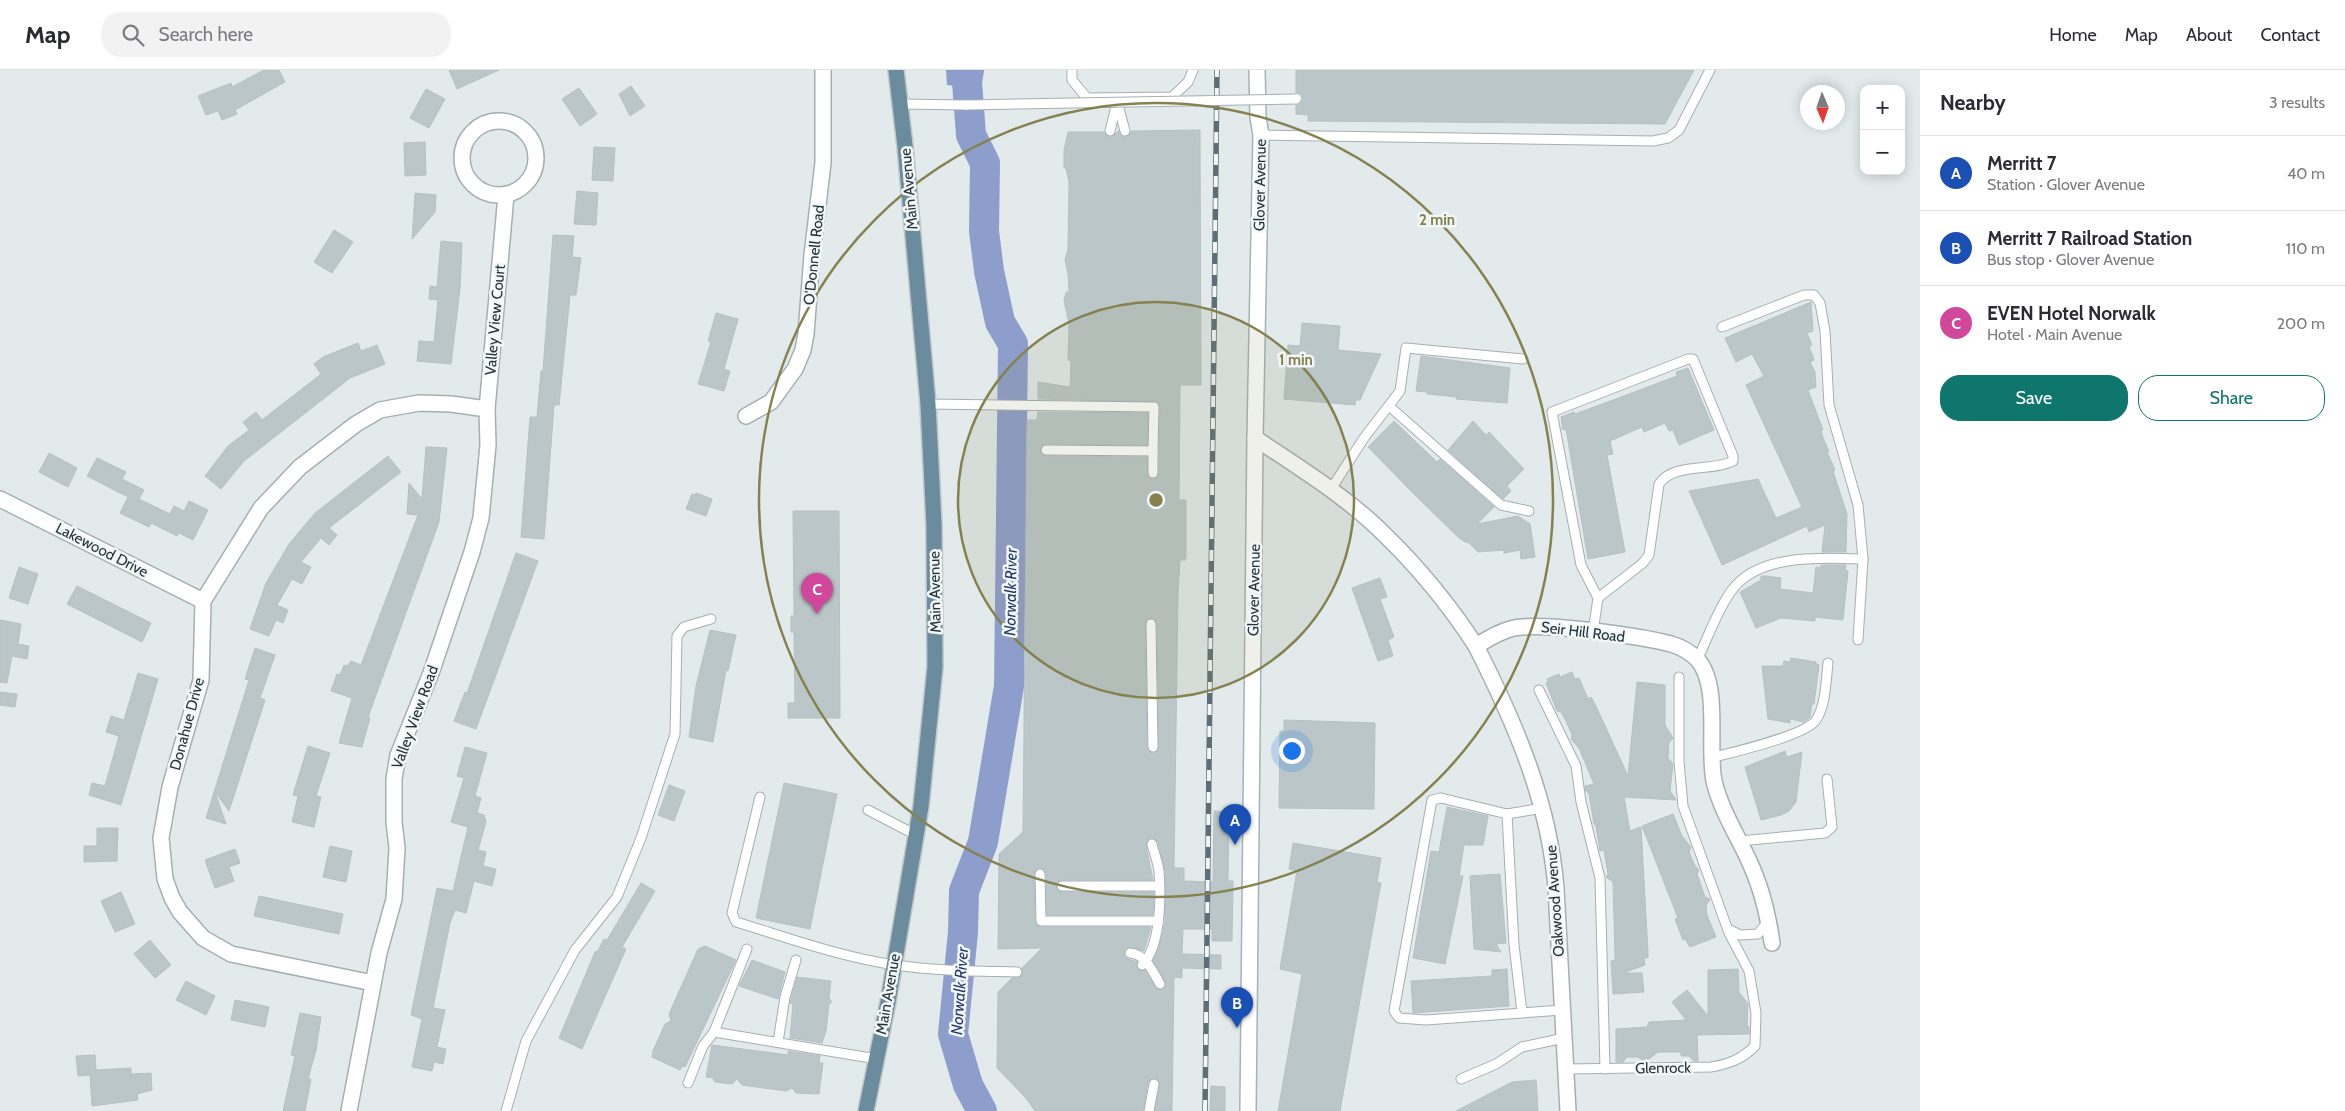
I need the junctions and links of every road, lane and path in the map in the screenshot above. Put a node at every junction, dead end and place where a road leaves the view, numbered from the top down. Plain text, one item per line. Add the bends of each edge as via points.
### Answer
1 (823, 70) edge
2 (896, 70) edge
3 (1072, 70) edge
4 (1192, 70) edge
5 (1258, 70) edge
6 (1710, 70) edge
7 (1296, 99) dead end
8 (1117, 102) junction
9 (901, 104) junction
10 (1125, 131) dead end
11 (1110, 132) dead end
12 (1261, 135) junction
13 (506, 195) junction
14 (1722, 327) dead end
15 (1523, 359) dead end
16 (928, 404) junction
17 (1389, 406) junction
18 (487, 409) junction
19 (746, 416) dead end
20 (1255, 438) junction
21 (488, 445) joint
22 (1046, 450) dead end
23 (1153, 451) junction
24 (1153, 473) dead end
25 (1331, 489) junction
26 (0, 500) edge
27 (1529, 511) dead end
28 (1863, 559) junction
29 (1598, 598) junction
30 (203, 601) junction
31 (712, 619) dead end
32 (1151, 624) dead end
33 (1593, 632) junction
34 (1858, 640) dead end
35 (1476, 646) junction
36 (1697, 660) junction
37 (1828, 663) dead end
38 (1679, 677) dead end
39 (1538, 690) dead end
40 (1153, 746) dead end
41 (1711, 758) junction
42 (1827, 780) dead end
43 (760, 797) dead end
44 (1543, 808) junction
45 (868, 810) dead end
46 (1507, 814) junction
47 (916, 836) junction
48 (1739, 841) junction
49 (1152, 844) dead end
50 (1040, 874) dead end
51 (1062, 886) dead end
52 (1159, 886) junction
53 (1158, 921) junction
54 (1768, 921) junction
55 (1728, 929) junction
56 (1772, 943) dead end
57 (747, 948) dead end
58 (1130, 953) dead end
59 (796, 960) dead end
60 (1144, 963) junction
61 (893, 964) junction
62 (1017, 972) dead end
63 (373, 983) junction
64 (1160, 984) dead end
65 (1562, 1010) junction
66 (1522, 1012) junction
67 (714, 1032) junction
68 (1564, 1038) junction
69 (778, 1042) junction
70 (877, 1059) junction
71 (1566, 1069) junction
72 (1605, 1069) junction
73 (1461, 1079) dead end
74 (688, 1083) dead end
75 (1154, 1084) dead end
76 (349, 1111) edge
77 (506, 1111) edge
78 (866, 1111) edge
79 (1149, 1111) edge
80 (1248, 1111) edge
81 (1568, 1111) edge

1 - 19 street, O'Donnell Road via 823,163 803,350 795,369 770,402
2 - 9 main road, Main Avenue
3 - 4 lane via 1072,80 1087,98 1172,97 1188,82
5 - 12 street, Glover Avenue
6 - 12 lane via 1679,130 1668,138 1653,141
7 - 8 lane, bridge
8 - 9 lane, bridge
8 - 10 lane
8 - 11 lane
9 - 16 main road, Main Avenue
12 - 20 street, Glover Avenue
13 - 13 street via 517,192 528,182 535,169 537,155 533,141 523,129 496,121 482,125 470,134 463,147 462,162 466,176 475,187 488,194
13 - 18 street, Valley View Court
14 - 28 lane via 1804,295 1814,296 1820,303 1829,404 1858,505
15 - 17 lane via 1406,348 1400,391
16 - 23 lane via 1154,407
16 - 47 main road, Main Avenue via 934,524 935,653 928,751
17 - 25 lane
17 - 27 lane via 1501,505
18 - 21 street, Valley View Court
18 - 30 street via 414,403 380,410 356,424 300,467 261,508
20 - 25 street
20 - 80 street, Glover Avenue
21 - 63 street, Valley View Road via 481,518 472,552 431,673 398,755 394,787 398,848 394,899
22 - 23 lane
23 - 24 lane
25 - 35 street via 1383,533 1410,561 1459,620
26 - 30 street, Lakewood Drive
28 - 34 lane
28 - 36 lane via 1812,558 1768,566 1742,579 1731,591
29 - 29 lane via 1649,555 1662,479 1677,472 1733,460 1694,360 1688,358 1552,412 1581,565
29 - 33 lane
30 - 63 street, Donahue Drive via 201,680 170,787 161,838 165,879 172,898 185,919 203,938 232,954
31 - 77 lane via 684,627 677,636 675,734 641,838 617,897 575,950 526,1041
32 - 40 lane
33 - 35 street, Seir Hill Road via 1526,627 1504,631
33 - 36 street, Seir Hill Road via 1671,644 1686,650
35 - 44 street, Oakwood Avenue via 1512,721
36 - 41 street, Seir Hill Road via 1707,675 1710,692
37 - 41 lane via 1821,710 1811,726
38 - 55 lane via 1683,806
39 - 72 lane via 1576,766 1580,802 1600,878
41 - 48 street, Seir Hill Road via 1719,796
42 - 48 lane via 1832,827 1825,834
43 - 61 lane via 732,913 736,922 833,951
44 - 46 lane
44 - 65 street, Oakwood Avenue via 1553,857
45 - 47 lane
46 - 66 lane via 1514,945
46 - 66 lane via 1441,798 1429,804 1394,1011 1399,1018 1416,1020
47 - 61 main road, Main Avenue
48 - 54 street, Seir Hill Road via 1750,862
49 - 52 lane via 1159,869
50 - 53 lane via 1041,921
51 - 52 lane
52 - 53 lane
53 - 60 lane via 1158,929
54 - 55 lane via 1758,934 1740,935
54 - 56 street, Seir Hill Road
55 - 72 lane, Glenrock via 1749,971 1756,1013 1755,1046 1745,1056 1726,1064
57 - 67 lane
58 - 60 lane via 1136,953
59 - 69 lane via 785,997
60 - 64 lane
61 - 62 lane via 930,969
61 - 70 main road, Main Avenue
63 - 76 street, Valley View Road
65 - 66 lane
65 - 68 street, Oakwood Avenue
67 - 69 lane
67 - 74 lane via 704,1046
68 - 71 street, Oakwood Avenue
68 - 73 lane via 1522,1047 1496,1064
69 - 70 lane
70 - 78 main road, Main Avenue
71 - 72 lane, Glenrock
71 - 81 street, Oakwood Avenue
75 - 79 lane

